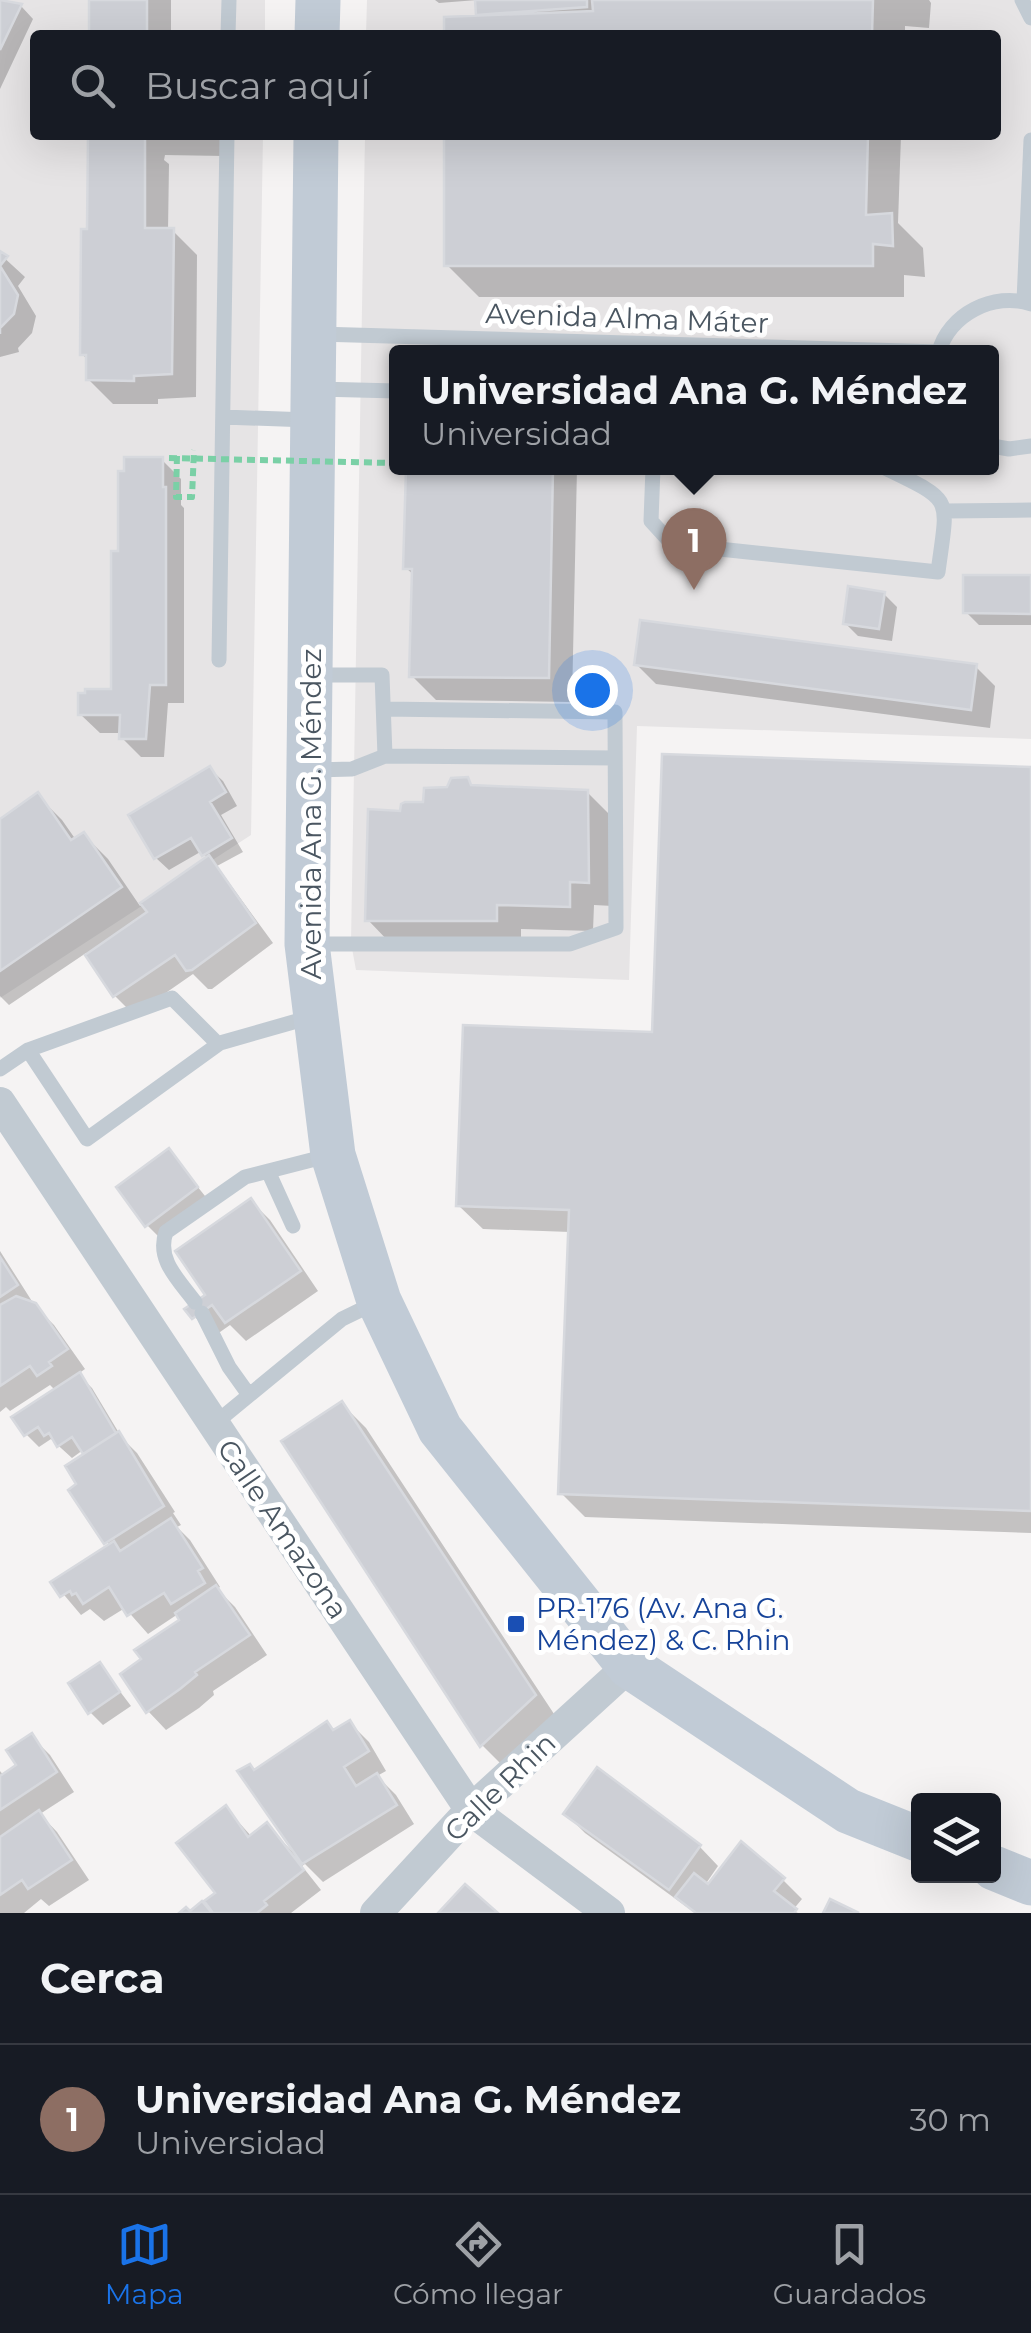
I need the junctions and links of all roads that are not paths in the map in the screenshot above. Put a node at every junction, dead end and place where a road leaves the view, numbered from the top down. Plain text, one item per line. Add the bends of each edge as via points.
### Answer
1 (229, 0) edge
2 (318, 0) edge
3 (1022, 0) edge
4 (1031, 18) edge
5 (228, 30) edge
6 (317, 30) edge
7 (227, 140) edge
8 (316, 140) edge
9 (1031, 140) edge
10 (1027, 303) edge
11 (314, 334) junction
12 (696, 345) edge
13 (943, 345) edge
14 (389, 391) edge
15 (313, 404) junction
16 (223, 417) junction
17 (1031, 446) edge
18 (999, 448) edge
19 (652, 475) edge
20 (899, 475) edge
21 (1031, 510) edge
22 (946, 511) junction
23 (219, 660) dead end
24 (310, 675) junction
25 (385, 709) junction
26 (386, 756) junction
27 (614, 758) junction
28 (310, 770) junction
29 (306, 944) junction
30 (314, 1016) junction
31 (218, 1044) junction
32 (28, 1050) junction
33 (0, 1069) edge
34 (0, 1103) edge
35 (333, 1155) junction
36 (268, 1171) junction
37 (292, 1226) dead end
38 (379, 1300) junction
39 (249, 1395) junction
40 (213, 1425) junction
41 (628, 1666) junction
42 (471, 1810) junction
43 (911, 1836) edge
44 (1001, 1871) edge
45 (1031, 1883) edge
46 (376, 1913) edge
47 (609, 1913) edge

1 - 5 lane
2 - 6 main road
3 - 4 lane
7 - 16 lane
8 - 11 main road, Avenida Ana G. Méndez
9 - 10 lane
10 - 13 lane via 975,308 955,323
11 - 12 lane, Avenida Alma Máter
11 - 15 main road, Avenida Ana G. Méndez
14 - 15 lane
15 - 16 lane
15 - 24 main road, Avenida Ana G. Méndez
16 - 23 lane
17 - 18 lane
19 - 22 lane via 652,521 672,544 938,572
20 - 22 lane via 936,493
21 - 22 lane
24 - 25 lane via 382,675
24 - 28 main road, Avenida Ana G. Méndez
25 - 26 lane
25 - 27 lane via 615,712
26 - 27 lane
26 - 28 lane via 352,769
27 - 29 lane via 616,928 570,944
28 - 29 main road, Avenida Ana G. Méndez
29 - 30 main road, Avenida Ana G. Méndez
30 - 31 lane
30 - 35 main road, Avenida Ana G. Méndez
31 - 32 lane via 172,998
31 - 32 lane via 87,1139
32 - 33 lane
34 - 40 street, Calle Amazona
35 - 36 lane
35 - 38 main road, Avenida Ana G. Méndez
36 - 37 lane
36 - 39 lane via 244,1177 166,1232 161,1250
38 - 39 lane via 342,1319
38 - 41 main road, Avenida Ana G. Méndez via 440,1429
39 - 40 lane
40 - 42 street, Calle Amazona
41 - 42 street, Calle Rhin
41 - 43 main road, Avenida Ana G. Méndez via 848,1810
42 - 46 street, Calle Rhin
42 - 47 street, Calle Amazona
44 - 45 main road

